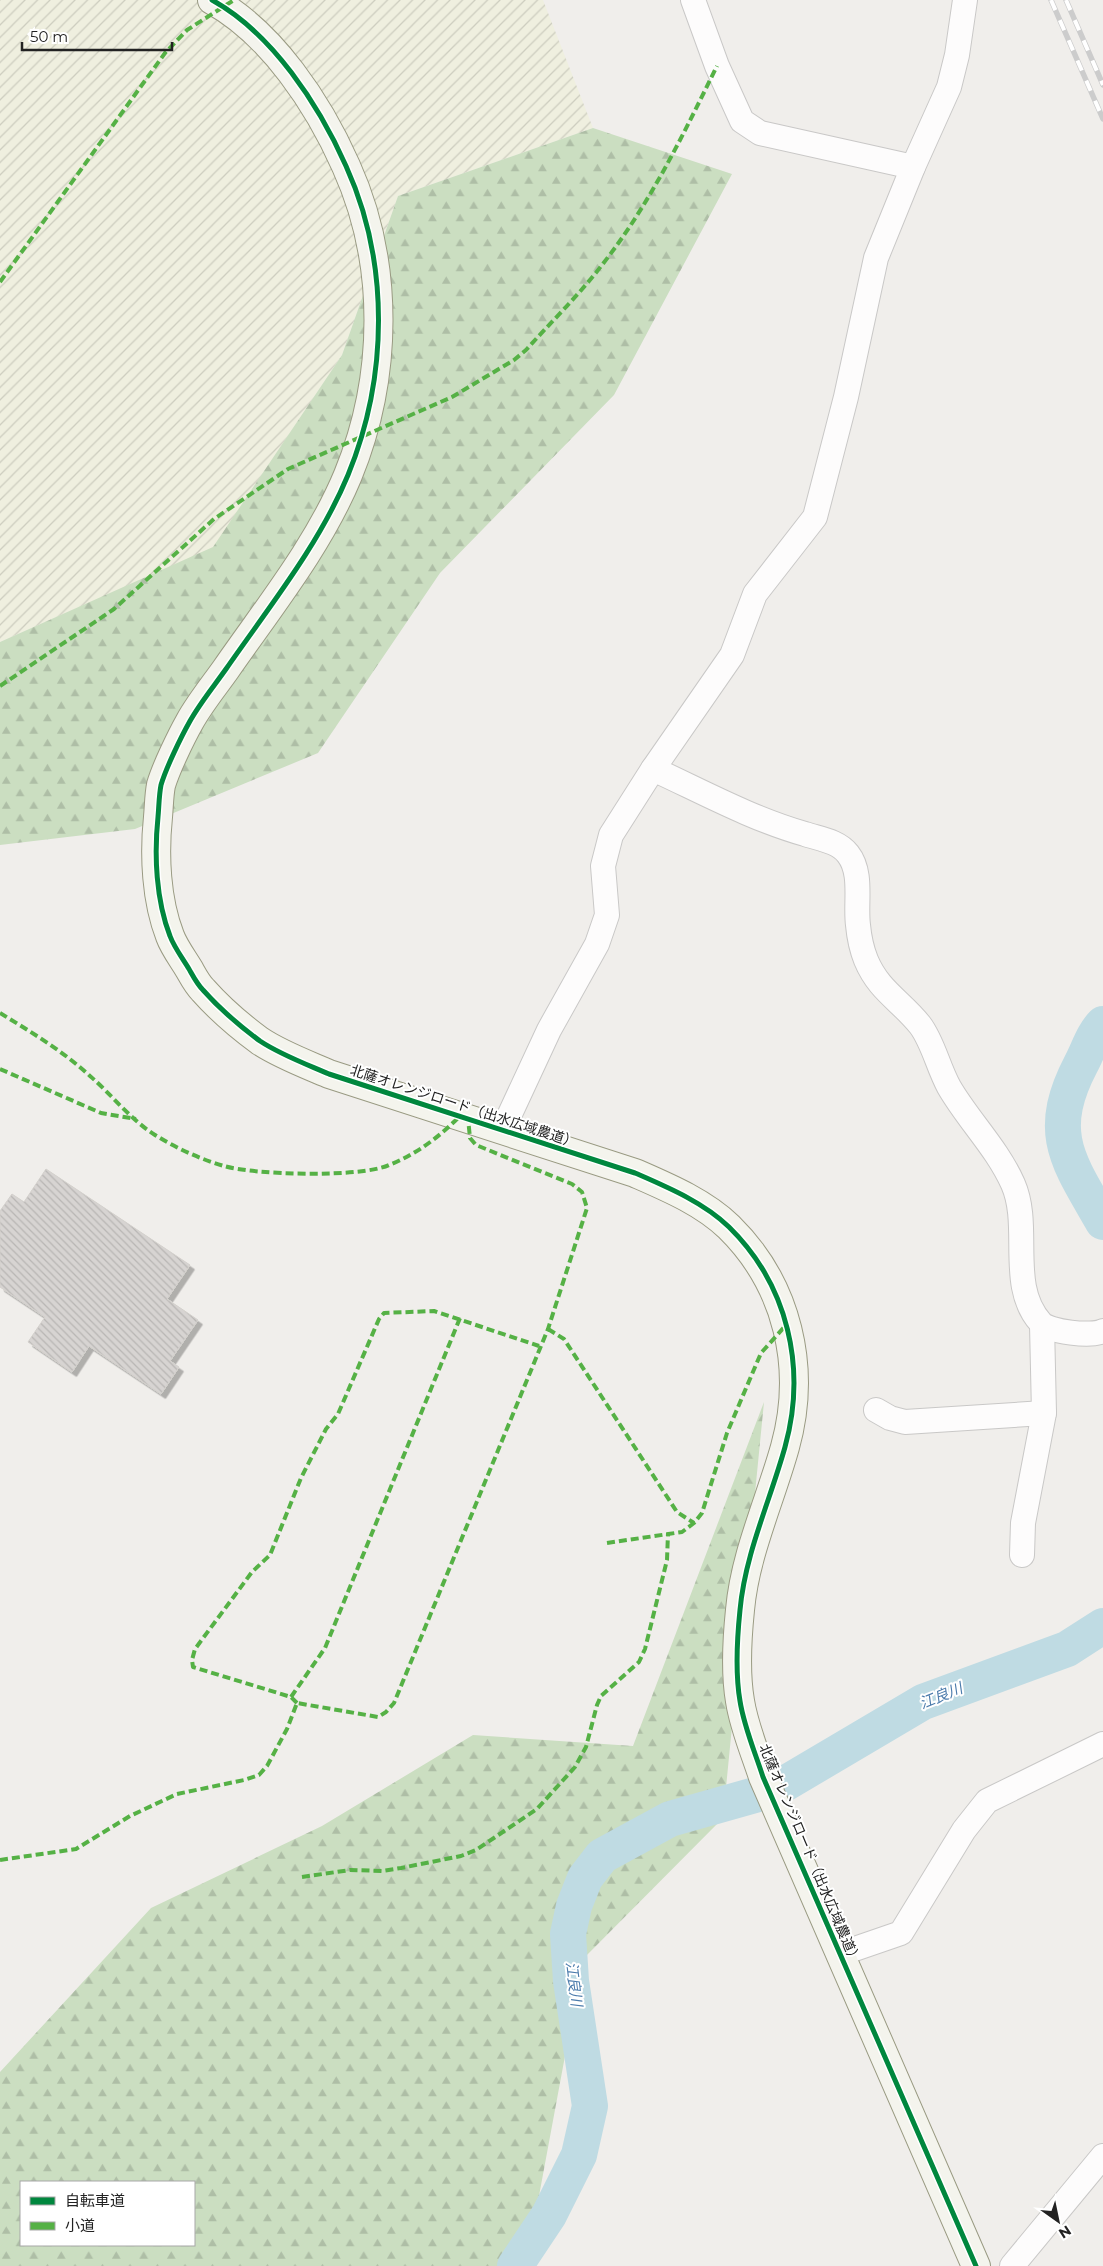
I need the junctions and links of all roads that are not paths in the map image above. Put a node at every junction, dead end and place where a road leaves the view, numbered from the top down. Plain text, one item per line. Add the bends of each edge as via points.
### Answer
1 (212, 0) edge
2 (693, 0) edge
3 (965, 0) edge
4 (913, 167) junction
5 (653, 769) junction
6 (503, 1129) junction
7 (1042, 1326) junction
8 (1103, 1332) edge
9 (876, 1410) dead end
10 (1044, 1413) junction
11 (1022, 1554) dead end
12 (1103, 1744) edge
13 (840, 1954) junction
14 (1103, 2156) edge
15 (976, 2266) edge
16 (1012, 2266) edge

1 - 6 street, 北薩オレンジロード（出水広域農道） via 252,29 278,57 309,97 336,143 353,181 368,229 376,268 379,342 362,437 347,478 289,579 190,720 161,785 157,831 158,888 170,936 201,989 260,1040 289,1057 329,1074
2 - 4 street via 717,66 742,121 760,133
3 - 4 street via 949,87
4 - 5 street via 876,258 846,398 815,517 755,594 732,655
5 - 6 street via 611,835 603,866 607,915 598,944 549,1030
5 - 7 street via 771,824 841,846 849,855 856,882 858,925 876,981 921,1026 947,1084 1002,1162 1013,1185 1021,1206 1025,1291
6 - 13 street, 北薩オレンジロード（出水広域農道） via 635,1173 681,1193 728,1226 744,1244 776,1293 787,1324 793,1357 792,1415 786,1445 752,1552 740,1609 740,1700 763,1777
7 - 8 street via 1060,1331
7 - 10 street
9 - 10 street via 905,1422
10 - 11 street via 1023,1523
12 - 13 street via 987,1801 964,1830 901,1933
13 - 15 street, 北薩オレンジロード（出水広域農道）
14 - 16 street

